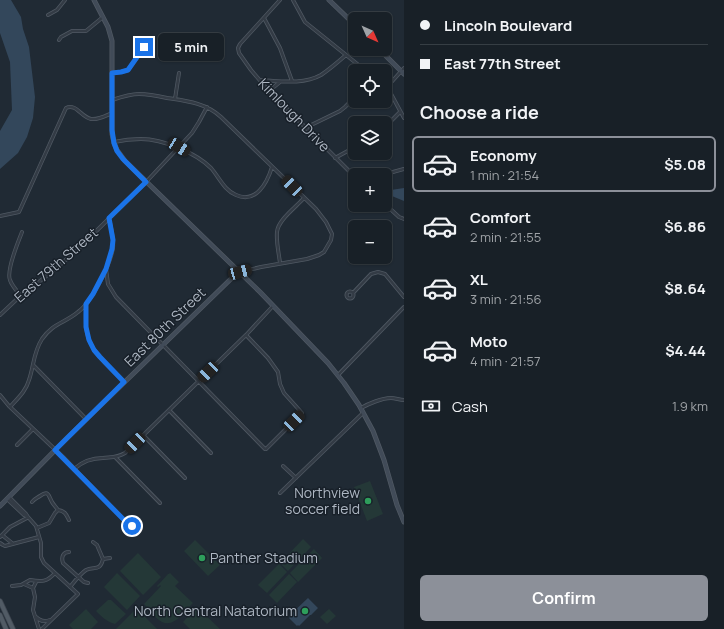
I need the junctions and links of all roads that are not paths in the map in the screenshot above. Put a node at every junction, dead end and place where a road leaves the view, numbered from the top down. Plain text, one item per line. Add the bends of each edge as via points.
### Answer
1 (65, 0) edge
2 (94, 0) edge
3 (280, 0) edge
4 (293, 0) edge
5 (330, 0) edge
6 (48, 15) dead end
7 (103, 17) junction
8 (264, 18) junction
9 (348, 18) edge
10 (153, 38) dead end
11 (59, 40) dead end
12 (346, 55) junction
13 (387, 56) edge
14 (357, 64) edge
15 (403, 71) edge
16 (112, 73) junction
17 (179, 73) dead end
18 (260, 80) junction
19 (281, 81) junction
20 (292, 81) junction
21 (392, 81) edge
22 (270, 91) junction
23 (392, 96) edge
24 (175, 99) junction
25 (112, 100) junction
26 (348, 104) edge
27 (207, 107) junction
28 (400, 112) junction
29 (112, 113) junction
30 (404, 118) edge
31 (392, 120) edge
32 (305, 128) junction
33 (114, 142) junction
34 (179, 147) junction
35 (348, 151) edge
36 (335, 158) junction
37 (272, 167) junction
38 (404, 169) edge
39 (348, 170) edge
40 (392, 172) edge
41 (146, 182) junction
42 (304, 198) junction
43 (392, 210) edge
44 (0, 216) edge
45 (109, 218) junction
46 (403, 219) edge
47 (22, 232) dead end
48 (280, 264) junction
49 (106, 269) junction
50 (240, 272) junction
51 (353, 293) dead end
52 (21, 296) junction
53 (404, 296) edge
54 (86, 304) junction
55 (273, 306) junction
56 (404, 307) edge
57 (0, 315) edge
58 (246, 335) junction
59 (162, 345) junction
60 (33, 365) junction
61 (338, 375) junction
62 (198, 381) junction
63 (124, 382) junction
64 (0, 395) edge
65 (404, 400) edge
66 (10, 407) junction
67 (360, 408) junction
68 (169, 410) junction
69 (363, 413) junction
70 (86, 419) junction
71 (33, 429) junction
72 (143, 435) junction
73 (17, 445) dead end
74 (55, 450) junction
75 (211, 453) dead end
76 (115, 457) junction
77 (283, 466) dead end
78 (74, 469) junction
79 (185, 478) dead end
80 (296, 478) junction
81 (280, 493) dead end
82 (8, 498) junction
83 (32, 502) dead end
84 (160, 503) dead end
85 (0, 506) edge
86 (58, 510) junction
87 (28, 517) junction
88 (69, 520) dead end
89 (404, 522) edge
90 (131, 527) dead end
91 (37, 528) junction
92 (1, 536) edge
93 (39, 536) junction
94 (93, 542) dead end
95 (0, 543) edge
96 (12, 543) junction
97 (69, 552) dead end
98 (110, 558) dead end
99 (103, 559) junction
100 (54, 573) junction
101 (79, 577) junction
102 (36, 582) junction
103 (88, 582) dead end
104 (24, 584) junction
105 (12, 586) dead end
106 (70, 586) junction
107 (33, 588) junction
108 (0, 601) edge
109 (0, 615) edge
110 (34, 615) junction
111 (52, 619) junction
112 (6, 629) edge
113 (13, 629) edge
114 (40, 629) edge

1 - 6 street via 57,10
2 - 7 street
3 - 8 street
4 - 12 street via 305,22
5 - 9 street
7 - 11 street via 86,31 72,31
7 - 16 street via 111,40
8 - 18 street, Kimlough Drive via 240,44 238,50 245,63
8 - 20 street via 282,52
10 - 16 street via 128,70
12 - 14 street
12 - 20 street via 317,77
13 - 15 street
15 - 21 street
16 - 25 street
17 - 24 street
18 - 19 street
18 - 22 street, Kimlough Drive
19 - 20 street
19 - 22 street
22 - 32 street, Kimlough Drive
23 - 28 street
24 - 25 street via 140,94
24 - 27 street
25 - 29 street
26 - 32 street via 340,111
27 - 34 street, East 79th Street via 196,128
27 - 37 street via 220,116
28 - 30 street
28 - 31 street
29 - 33 street
29 - 44 street via 91,119 74,107 66,108 20,212
32 - 36 street, Kimlough Drive
33 - 34 street via 147,139
33 - 41 street via 123,159
34 - 37 street via 205,163 235,195 248,197 258,192 266,183
34 - 41 street, East 79th Street
35 - 36 street
36 - 39 street, Kimlough Drive
37 - 42 street
38 - 40 street
41 - 45 street, East 79th Street
41 - 50 street
42 - 48 street via 278,226
42 - 48 street, East 80th Street via 323,218 332,238 321,255
43 - 46 street
45 - 49 street via 113,246
45 - 52 street, East 79th Street via 66,260
47 - 52 street via 9,276 10,282
48 - 50 street, East 80th Street
49 - 54 street
49 - 59 street via 108,284 114,295
50 - 55 street
50 - 59 street, East 80th Street
51 - 53 street via 371,274 378,272 385,274
52 - 57 street, East 79th Street
54 - 60 street via 79,312 46,334 36,350
54 - 63 street via 86,327 91,345
55 - 58 street
55 - 61 street
56 - 61 street
58 - 62 street
58 - 62 street via 268,358 278,373 284,393 302,413 269,447 265,449
59 - 62 street
59 - 63 street, East 80th Street
60 - 66 street via 26,388
60 - 70 street
61 - 67 street
62 - 68 street
63 - 70 street, East 80th Street
64 - 66 street
65 - 67 street via 392,398
66 - 71 street
67 - 69 street
68 - 72 street
68 - 75 street
69 - 80 street
69 - 89 street via 378,444 396,505
70 - 74 street, East 80th Street
71 - 73 street
71 - 74 street
72 - 76 street via 124,453
72 - 79 street
74 - 78 street
74 - 82 street, East 80th Street
76 - 78 street via 89,460
76 - 84 street
77 - 80 street
78 - 90 street
80 - 81 street
82 - 85 street, East 80th Street
82 - 87 street
83 - 86 street via 46,493
86 - 88 street via 65,512
86 - 91 street via 50,523
87 - 91 street
87 - 92 street via 10,527
91 - 93 street
92 - 96 street
93 - 96 street
93 - 100 street via 43,561
94 - 99 street
95 - 96 street via 4,546
97 - 101 street via 63,554 63,561
98 - 99 street
99 - 101 street via 98,567 86,570
100 - 102 street via 49,579
100 - 106 street
101 - 103 street
101 - 106 street
102 - 104 street via 30,580
102 - 107 street
104 - 105 street
104 - 107 street
106 - 111 street via 78,594
107 - 110 street
108 - 113 main road
109 - 112 main road
110 - 111 street via 46,622
110 - 114 street
111 - 114 street

